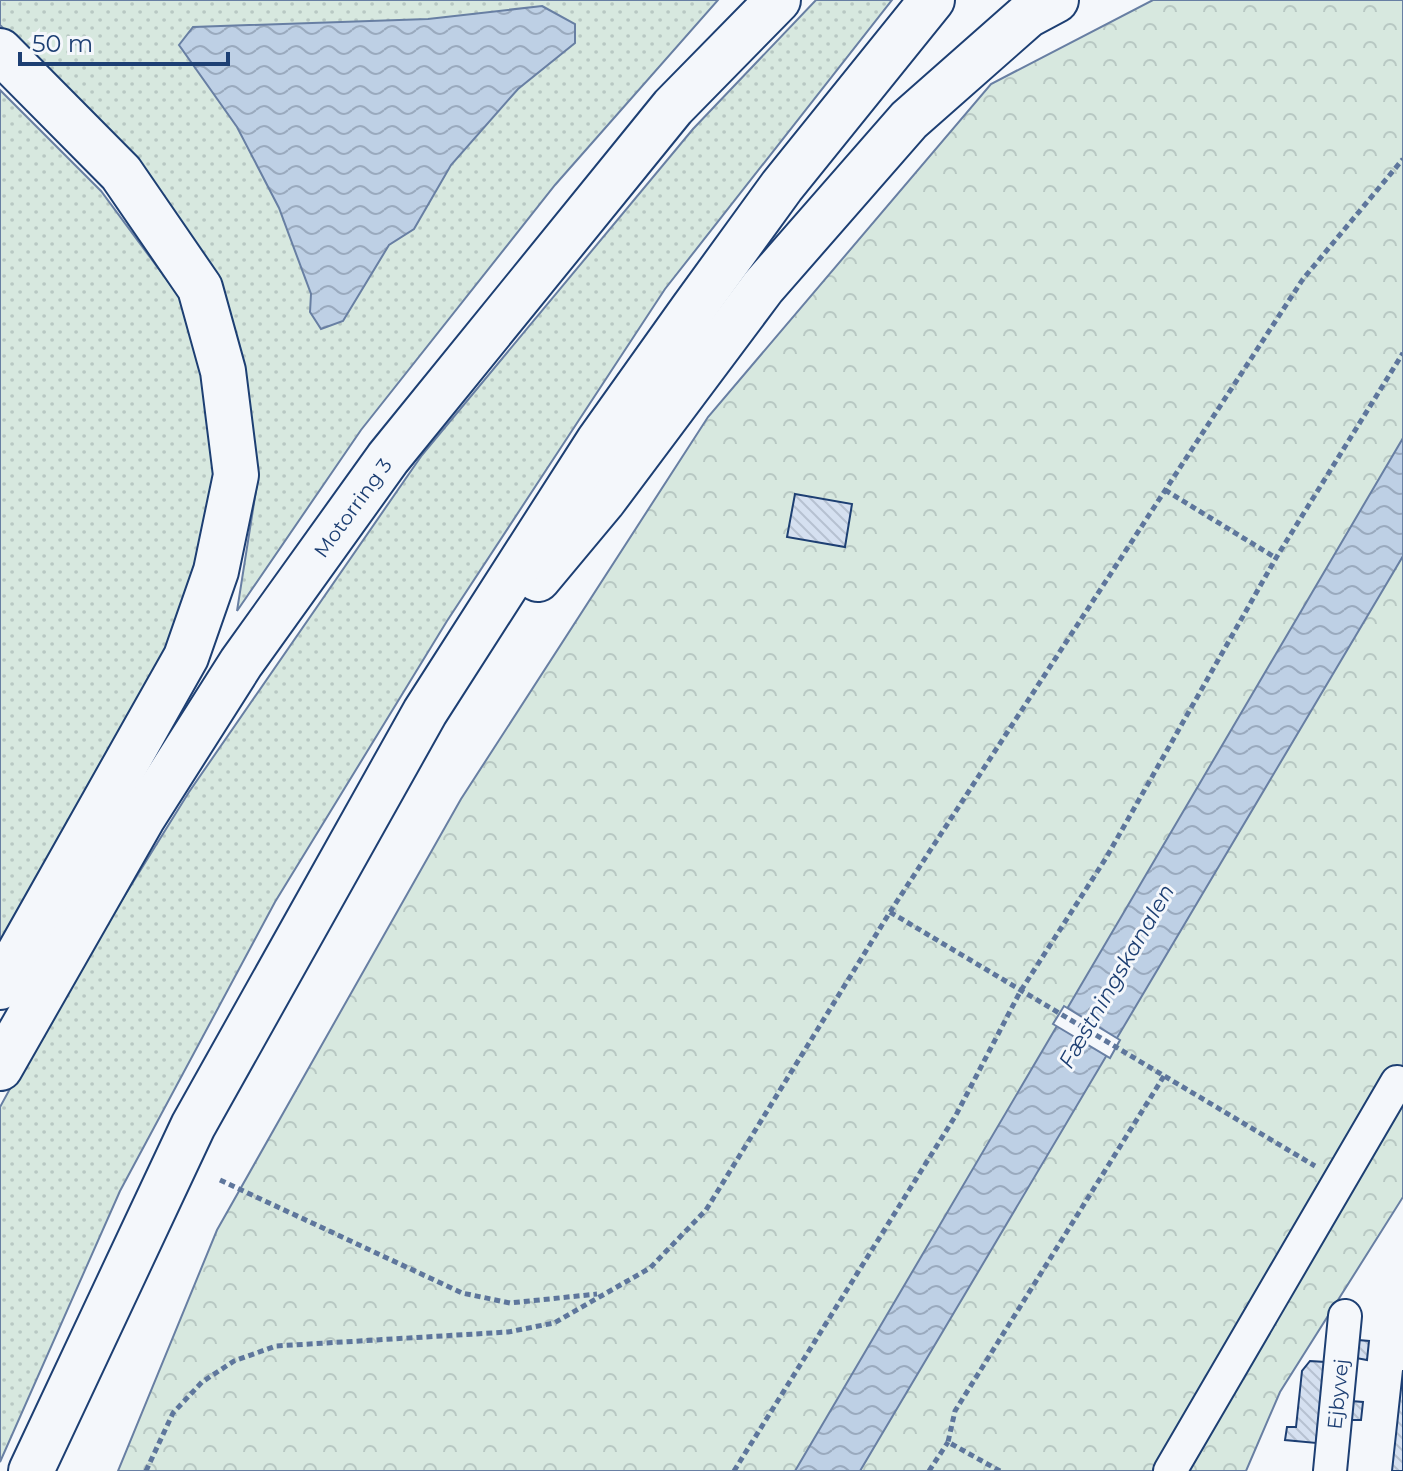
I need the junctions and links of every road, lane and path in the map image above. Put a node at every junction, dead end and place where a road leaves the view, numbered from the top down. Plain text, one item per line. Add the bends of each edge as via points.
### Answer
1 (778, 0) edge
2 (932, 0) edge
3 (1056, 0) edge
4 (0, 51) edge
5 (1403, 159) edge
6 (1403, 353) edge
7 (1165, 490) junction
8 (1276, 558) junction
9 (425, 712) junction
10 (890, 912) junction
11 (0, 987) edge
12 (1020, 992) junction
13 (0, 1068) edge
14 (1164, 1076) junction
15 (1397, 1082) dead end
16 (220, 1180) dead end
17 (1340, 1181) junction
18 (602, 1294) junction
19 (1345, 1316) dead end
20 (948, 1442) junction
21 (31, 1471) edge
22 (146, 1471) edge
23 (734, 1471) edge
24 (929, 1471) edge
25 (1000, 1471) edge
26 (1170, 1471) edge
27 (1330, 1471) edge

1 - 13 highway, Motorring 3 via 673,107 388,458 241,663 142,819
2 - 9 highway via 782,186 598,442
3 - 9 highway via 1028,15 909,120 763,287 603,501
4 - 11 highway via 121,173 200,288 223,371 236,475 216,571 186,657
5 - 7 path via 1303,279
6 - 8 path
7 - 8 path
7 - 10 path
8 - 12 path via 1106,858
9 - 21 highway via 193,1126
10 - 12 path
10 - 18 path via 706,1210 650,1268
12 - 14 path
12 - 23 path via 956,1115
14 - 17 path
14 - 20 path via 955,1411
15 - 17 street
16 - 18 path via 462,1293 510,1303
17 - 26 street
18 - 22 path via 554,1323 508,1332 276,1346 234,1361 202,1382 173,1413
19 - 27 street, Ejbyvej
20 - 24 path
20 - 25 path

